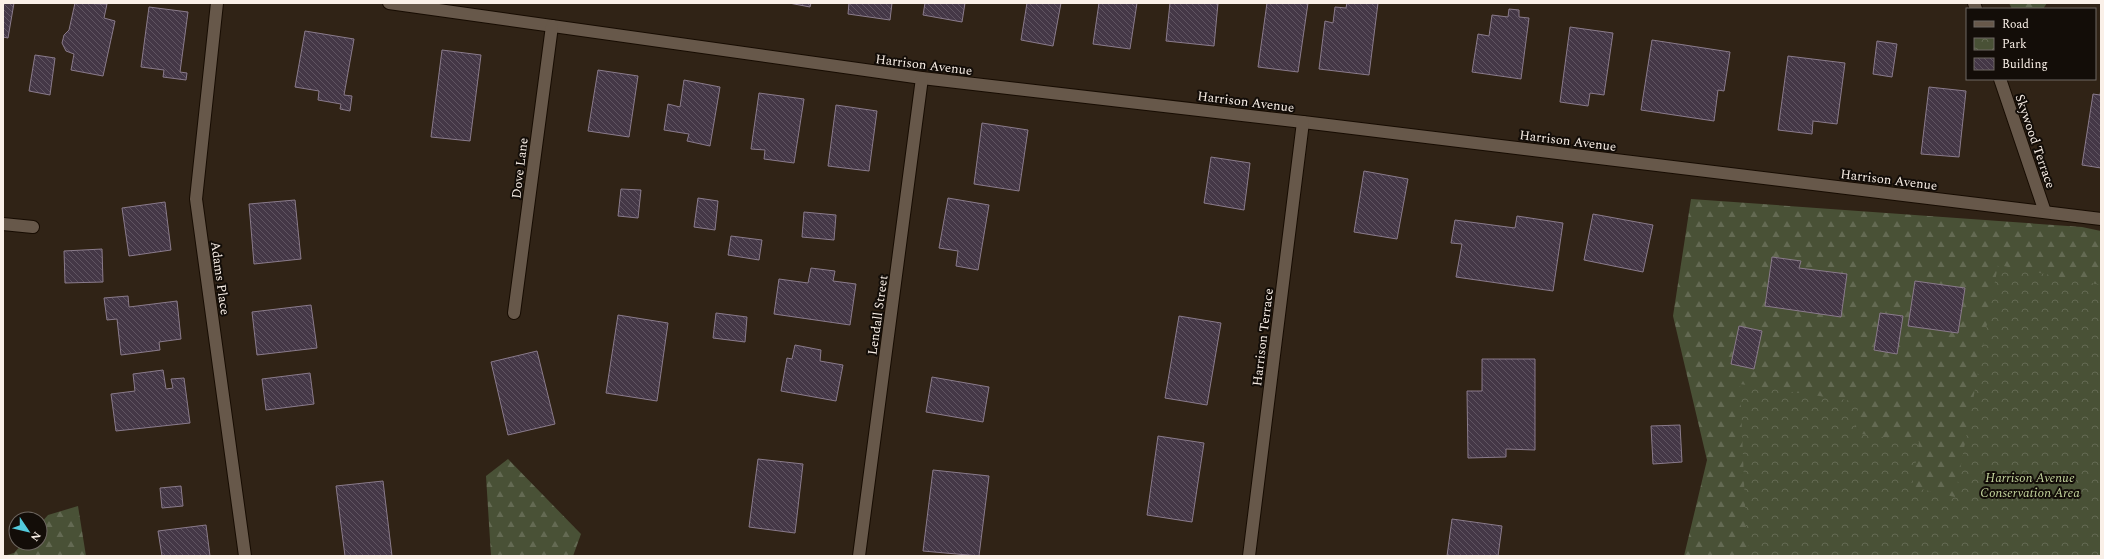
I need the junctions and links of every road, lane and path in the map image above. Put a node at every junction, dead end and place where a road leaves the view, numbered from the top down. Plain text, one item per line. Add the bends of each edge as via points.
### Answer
1 (217, 3) edge
2 (389, 3) edge
3 (552, 26) junction
4 (922, 78) junction
5 (2000, 80) edge
6 (1303, 122) junction
7 (2045, 212) junction
8 (2101, 220) edge
9 (3, 224) edge
10 (33, 227) dead end
11 (514, 313) dead end
12 (245, 556) edge
13 (859, 556) edge
14 (1249, 556) edge

1 - 12 street, Adams Place via 196,199
2 - 3 street, Harrison Avenue
3 - 4 street, Harrison Avenue
3 - 11 street, Dove Lane
4 - 6 street, Harrison Avenue
4 - 13 street, Lendall Street
5 - 7 street, Skywood Terrace
6 - 7 street, Harrison Avenue
6 - 14 street, Harrison Terrace
7 - 8 street, Harrison Avenue
9 - 10 street

